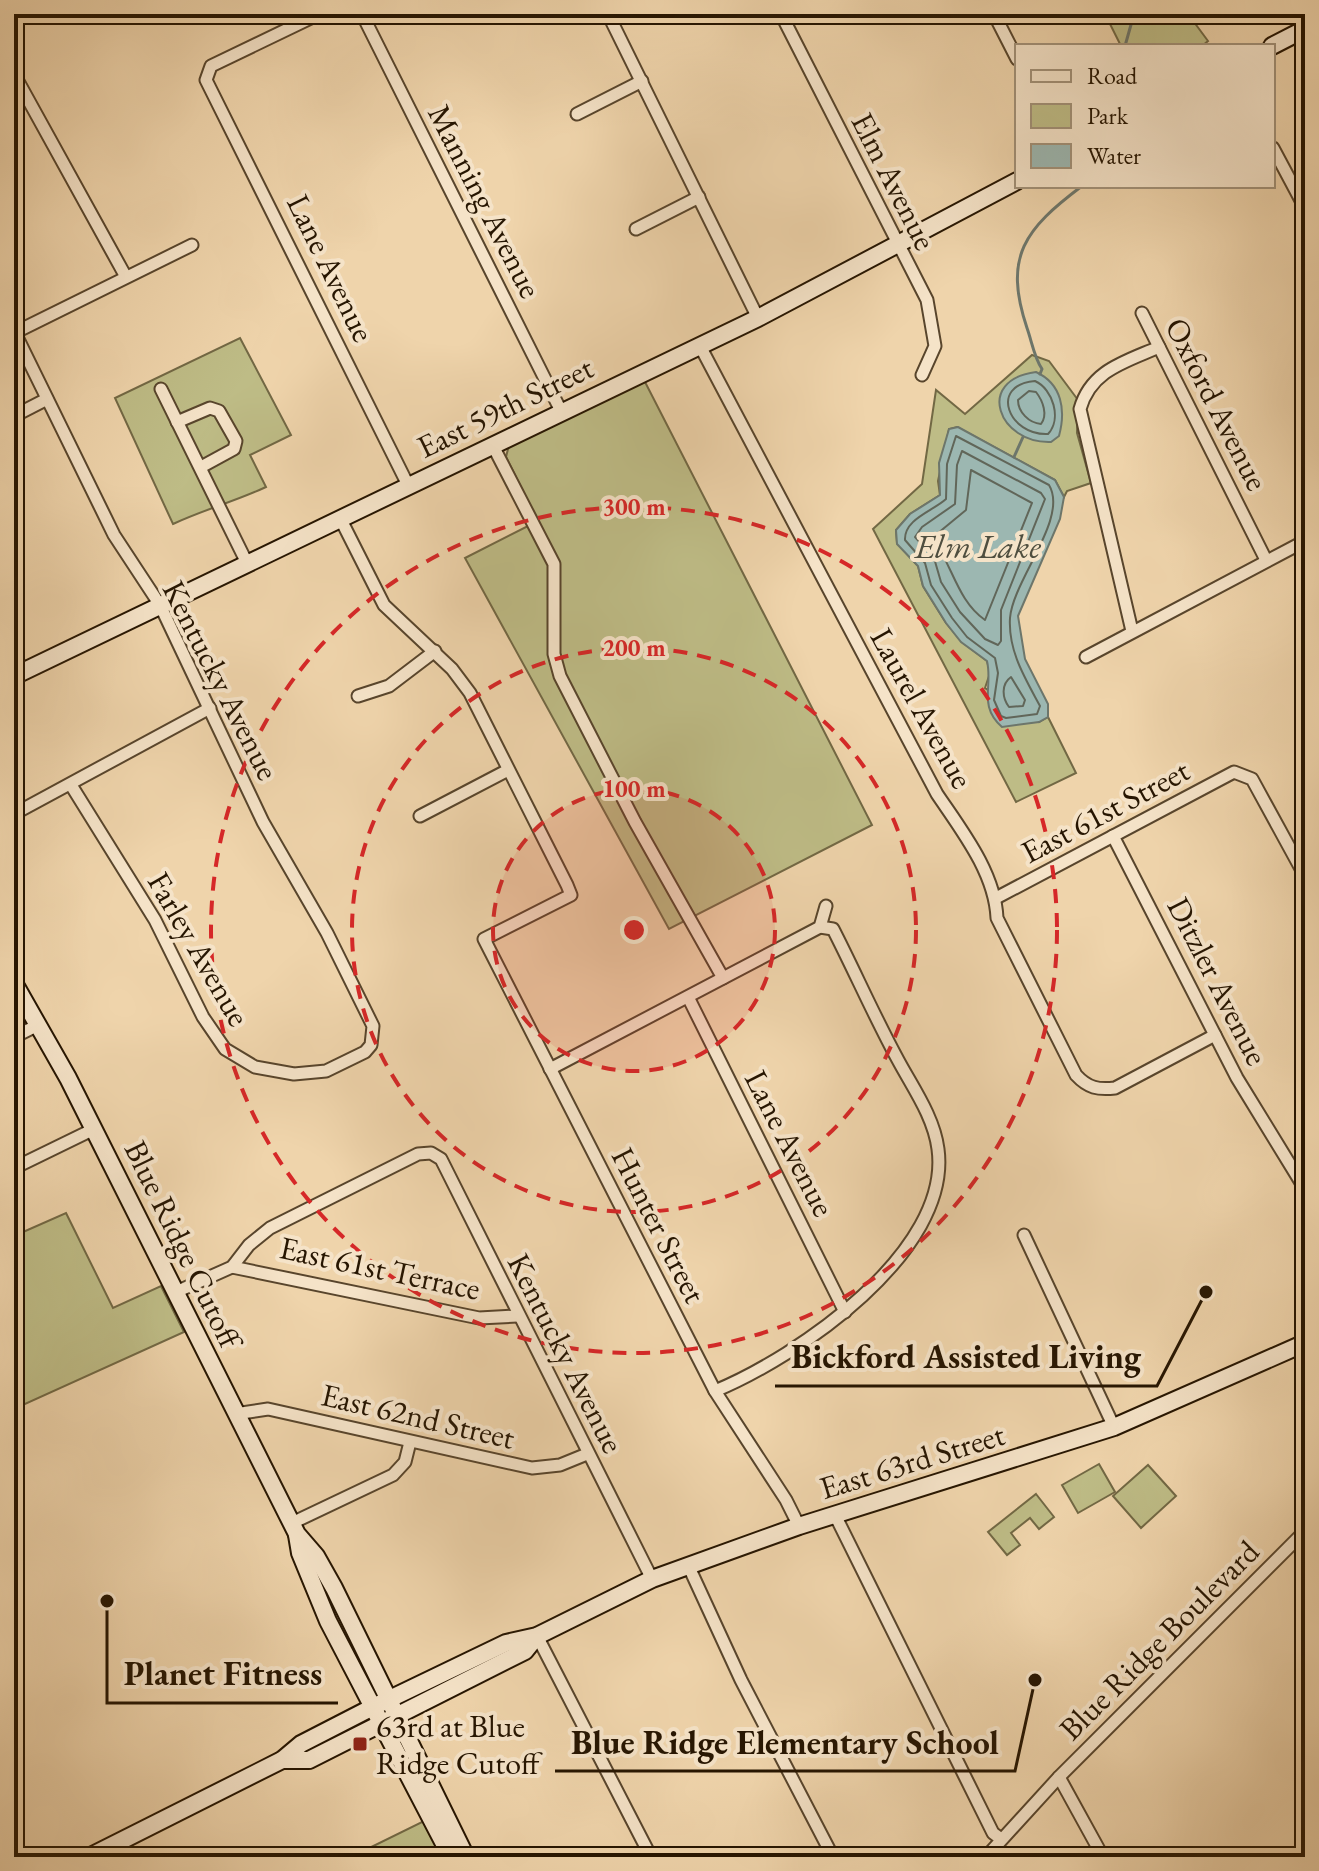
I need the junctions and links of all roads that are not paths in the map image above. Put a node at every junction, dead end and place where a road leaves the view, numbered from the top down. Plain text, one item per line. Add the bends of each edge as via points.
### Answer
1 (319, 14) edge
2 (362, 14) edge
3 (608, 14) edge
4 (781, 14) edge
5 (994, 14) edge
6 (1305, 29) edge
7 (1275, 44) edge
8 (1015, 55) edge
9 (14, 74) edge
10 (642, 81) junction
11 (577, 114) dead end
12 (1275, 152) edge
13 (1015, 182) edge
14 (699, 197) junction
15 (1305, 208) edge
16 (636, 229) dead end
17 (192, 245) dead end
18 (897, 245) junction
19 (126, 277) junction
20 (1142, 313) dead end
21 (758, 318) junction
22 (14, 333) edge
23 (700, 346) junction
24 (1159, 347) junction
25 (922, 375) dead end
26 (161, 389) dead end
27 (47, 399) junction
28 (561, 411) junction
29 (14, 416) edge
30 (177, 422) junction
31 (492, 444) junction
32 (201, 467) junction
33 (408, 485) junction
34 (340, 518) junction
35 (1305, 541) edge
36 (1266, 560) junction
37 (247, 563) junction
38 (160, 605) junction
39 (1132, 631) junction
40 (435, 651) junction
41 (14, 654) edge
42 (1086, 657) dead end
43 (18, 674) edge
44 (358, 696) dead end
45 (210, 708) junction
46 (508, 770) junction
47 (71, 785) junction
48 (14, 814) edge
49 (420, 816) dead end
50 (1113, 836) junction
51 (1305, 876) edge
52 (996, 898) junction
53 (826, 906) dead end
54 (820, 927) junction
55 (723, 978) junction
56 (14, 983) edge
57 (688, 997) junction
58 (38, 1025) junction
59 (1215, 1035) junction
60 (14, 1037) edge
61 (367, 1050) joint
62 (550, 1069) junction
63 (94, 1129) junction
64 (14, 1168) edge
65 (1305, 1189) edge
66 (1024, 1235) dead end
67 (232, 1267) junction
68 (176, 1292) junction
69 (845, 1312) junction
70 (517, 1316) junction
71 (1305, 1343) edge
72 (715, 1391) junction
73 (235, 1414) junction
74 (1114, 1427) junction
75 (410, 1442) junction
76 (587, 1454) junction
77 (835, 1515) junction
78 (799, 1526) junction
79 (294, 1528) junction
80 (1305, 1531) edge
81 (688, 1565) junction
82 (652, 1579) junction
83 (537, 1636) junction
84 (389, 1700) junction
85 (373, 1707) junction
86 (398, 1717) junction
87 (382, 1725) junction
88 (282, 1760) junction
89 (1059, 1777) junction
90 (1001, 1839) junction
91 (89, 1857) edge
92 (451, 1857) edge
93 (466, 1857) edge
94 (651, 1857) edge
95 (833, 1857) edge
96 (986, 1857) edge
97 (1103, 1857) edge

1 - 33 street, Lane Avenue via 211,66 206,75
2 - 28 street, Manning Avenue
3 - 10 street
4 - 18 street, Elm Avenue
5 - 8 street
6 - 7 main road
9 - 19 street
10 - 11 street
10 - 14 street
12 - 15 street
13 - 18 main road, East 59th Street
14 - 16 street
14 - 21 street
17 - 19 street
18 - 21 main road, East 59th Street
18 - 25 street, Elm Avenue via 933,320 935,346
19 - 22 street
20 - 24 street, Oxford Avenue
21 - 23 main road, East 59th Street
22 - 27 street, Kentucky Avenue
23 - 28 main road, East 59th Street
23 - 52 street, Laurel Avenue
24 - 36 street, Oxford Avenue
24 - 39 street via 1097,376 1080,409
26 - 30 street
27 - 29 street
27 - 38 street, Kentucky Avenue via 114,535
28 - 31 main road, East 59th Street
30 - 32 street
30 - 32 street via 210,408 219,411 236,441 234,449
31 - 33 main road, East 59th Street
31 - 55 street via 554,564 554,654 560,676
32 - 37 street
33 - 34 main road, East 59th Street
34 - 37 main road, East 59th Street
34 - 40 street via 384,605
35 - 36 street
36 - 39 street
37 - 38 main road, East 59th Street
38 - 43 main road, East 59th Street
38 - 45 street, Kentucky Avenue
39 - 42 street
40 - 44 street via 389,686
40 - 46 street via 470,693
41 - 43 street
45 - 47 street
45 - 61 street, Kentucky Avenue via 263,822 373,1026
46 - 49 street
46 - 62 street, Hunter Street via 571,895 484,939
47 - 48 street
47 - 61 street, Farley Avenue via 155,920 203,1017 225,1049 255,1067 294,1074 326,1071
50 - 51 street, East 61st Street via 1238,773 1252,779
50 - 52 street, East 61st Street
50 - 59 street, Ditzler Avenue
52 - 59 street, Laurel Avenue via 997,918 1076,1075 1097,1089 1115,1088
53 - 54 street
54 - 55 street
54 - 69 street via 833,929 918,1094 938,1146 939,1177 929,1213
55 - 57 street
56 - 58 main road, Blue Ridge Cutoff
57 - 62 street
57 - 69 street, Lane Avenue
58 - 60 street
58 - 63 main road, Blue Ridge Cutoff
59 - 65 street, Ditzler Avenue
62 - 72 street, Hunter Street
63 - 64 street
63 - 68 main road, Blue Ridge Cutoff
66 - 74 street
67 - 68 street
67 - 70 street, East 61st Terrace via 479,1318
67 - 70 street, Kentucky Avenue via 270,1228 418,1154 431,1153 441,1159
68 - 73 main road, Blue Ridge Cutoff
69 - 72 street via 784,1357
70 - 76 street, Kentucky Avenue
71 - 74 main road, East 63rd Street
72 - 78 street, Hunter Street
73 - 75 street, East 62nd Street via 268,1409
73 - 79 main road, Blue Ridge Cutoff
74 - 77 main road, East 63rd Street
75 - 76 street, East 62nd Street via 532,1468
75 - 79 street via 405,1462 393,1475
76 - 82 street, Kentucky Avenue
77 - 78 main road, East 63rd Street
77 - 90 street via 942,1735
78 - 81 main road, East 63rd Street
79 - 84 main road, Blue Ridge Cutoff via 334,1588
79 - 85 main road, Blue Ridge Cutoff via 328,1621
80 - 89 street, Blue Ridge Boulevard
81 - 82 main road, East 63rd Street
81 - 95 street
82 - 83 main road, East 63rd Street
83 - 84 main road, East 63rd Street via 506,1643
83 - 86 main road, East 63rd Street via 525,1651
83 - 94 street
84 - 85 main road, East 63rd Street
84 - 86 main road, Blue Ridge Cutoff
85 - 87 main road, Blue Ridge Cutoff
85 - 88 main road, East 63rd Street via 301,1744
86 - 87 main road, East 63rd Street
86 - 93 main road, Blue Ridge Cutoff
87 - 88 main road, East 63rd Street via 309,1760
87 - 92 main road, Blue Ridge Cutoff
88 - 91 main road, East 63rd Street
89 - 90 street, Blue Ridge Boulevard
89 - 97 street
90 - 96 street, Blue Ridge Boulevard

